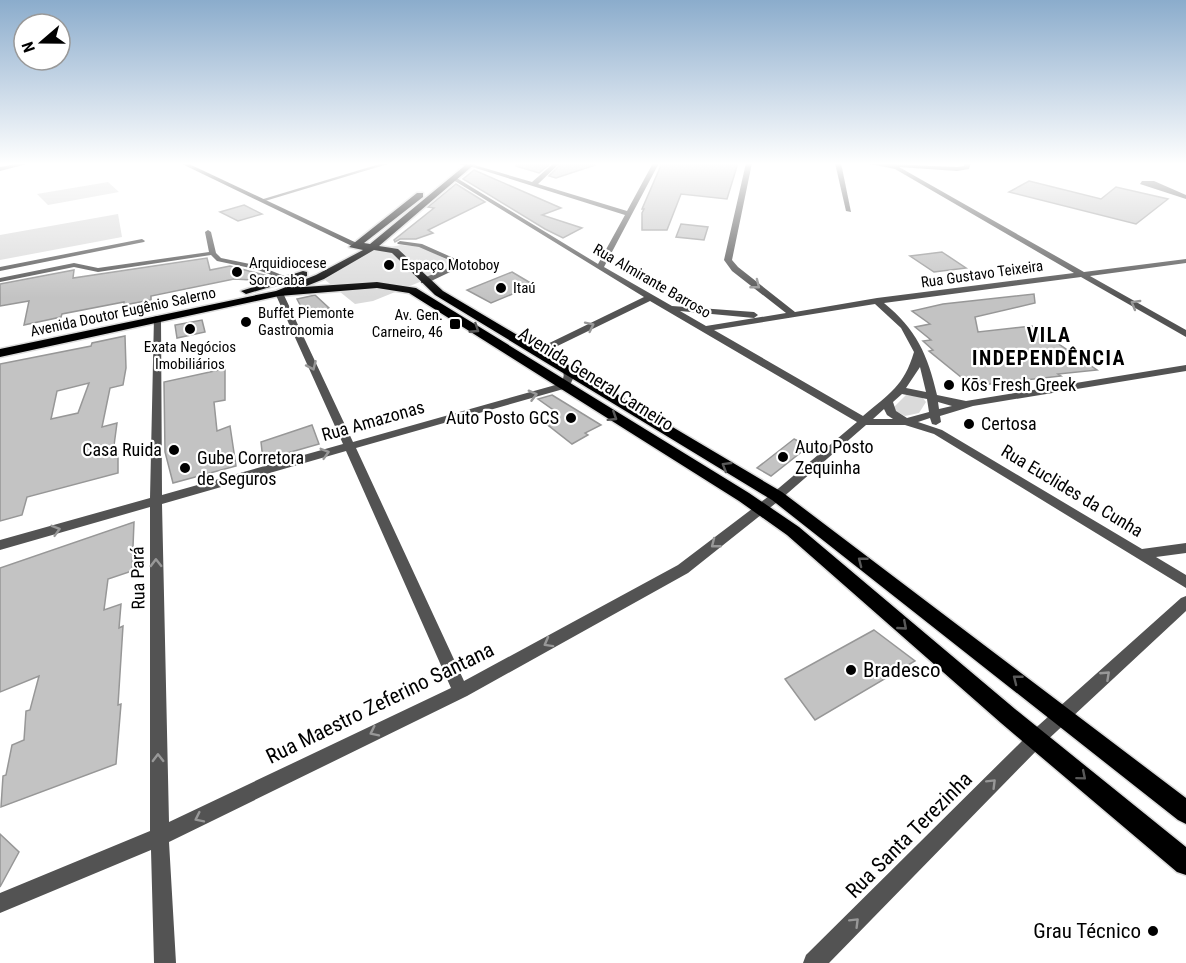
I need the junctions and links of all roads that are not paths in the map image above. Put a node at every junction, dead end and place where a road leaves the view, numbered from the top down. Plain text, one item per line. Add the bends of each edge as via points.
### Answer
1 (280, 208) edge
2 (405, 208) edge
3 (420, 208) edge
4 (502, 208) edge
5 (607, 208) edge
6 (631, 208) edge
7 (739, 208) edge
8 (848, 208) edge
9 (967, 208) edge
10 (849, 211) dead end
11 (628, 214) junction
12 (208, 231) dead end
13 (393, 232) junction
14 (142, 241) dead end
15 (400, 243) junction
16 (357, 244) junction
17 (374, 246) junction
18 (213, 253) junction
19 (342, 254) junction
20 (401, 256) junction
21 (1186, 261) edge
22 (411, 268) junction
23 (600, 268) junction
24 (0, 269) edge
25 (1082, 274) junction
26 (320, 277) junction
27 (288, 279) junction
28 (0, 280) edge
29 (424, 281) junction
30 (378, 285) junction
31 (337, 287) junction
32 (279, 294) junction
33 (651, 297) junction
34 (877, 301) junction
35 (671, 308) junction
36 (720, 313) junction
37 (793, 314) junction
38 (782, 316) junction
39 (158, 319) junction
40 (693, 321) junction
41 (705, 329) junction
42 (1186, 333) edge
43 (0, 345) edge
44 (538, 352) junction
45 (920, 352) junction
46 (0, 353) edge
47 (1186, 368) edge
48 (567, 369) junction
49 (563, 386) junction
50 (899, 391) junction
51 (934, 399) junction
52 (887, 401) junction
53 (972, 403) junction
54 (838, 407) junction
55 (874, 412) junction
56 (935, 415) junction
57 (864, 422) junction
58 (906, 422) junction
59 (938, 432) junction
60 (348, 446) junction
61 (777, 496) junction
62 (156, 501) junction
63 (761, 508) junction
64 (0, 545) edge
65 (1186, 548) edge
66 (1140, 554) junction
67 (1186, 582) edge
68 (1186, 602) edge
69 (461, 691) junction
70 (1063, 715) junction
71 (1036, 739) junction
72 (1186, 812) edge
73 (159, 837) junction
74 (1186, 863) edge
75 (0, 903) edge
76 (165, 963) edge
77 (814, 963) edge

1 - 16 main road
2 - 16 main road
3 - 13 main road, Avenida Doutor Eugênio Salerno
4 - 23 street, Rua Almirante Barroso
5 - 11 street
6 - 11 street
7 -> 37 street via 728,260
8 - 10 street
9 - 25 street
11 - 23 street
12 - 18 lane
13 - 15 main road
13 - 17 main road, Avenida Doutor Eugênio Salerno
14 - 24 lane
15 - 20 main road
15 - 29 lane via 420,245 464,264
16 - 17 main road
16 - 19 main road
17 - 20 main road
17 - 26 main road, Avenida Doutor Eugênio Salerno
18 - 27 lane via 219,260 257,267
18 - 28 lane via 98,270 74,265
19 - 26 main road via 320,271
19 - 27 main road, Avenida Doutor Eugênio Salerno
20 - 22 main road, Avenida General Carneiro
21 - 25 street, Rua Gustavo Teixeira
22 - 29 main road, Avenida General Carneiro
22 - 30 main road via 406,281
23 - 33 street, Rua Almirante Barroso
25 - 34 street, Rua Gustavo Teixeira
42 -> 25 street
26 - 31 main road
26 - 32 main road, Avenida Doutor Eugênio Salerno
27 - 43 main road, Avenida Doutor Eugênio Salerno
29 - 44 main road, Avenida General Carneiro
30 - 31 main road
30 -> 49 main road, Avenida General Carneiro via 407,289 423,296
31 - 32 main road
32 - 39 main road, Avenida Doutor Eugênio Salerno
32 -> 60 street
33 - 35 street, Rua Almirante Barroso
44 -> 33 street
34 - 37 street, Rua Gustavo Teixeira
34 - 45 street via 907,329
35 - 36 street, Rua Gustavo Teixeira
35 - 40 street, Rua Almirante Barroso
36 - 38 street, Rua Gustavo Teixeira
36 - 40 street, Rua Gustavo Teixeira
37 - 38 street, Rua Gustavo Teixeira
38 - 41 street, Rua Gustavo Teixeira
39 - 46 main road, Avenida Doutor Eugênio Salerno
39 - 62 street, Rua Pará
40 - 41 street, Rua Almirante Barroso
41 - 54 street, Rua Almirante Barroso
44 - 48 main road, Avenida General Carneiro
45 - 50 street via 914,370
45 - 51 street
47 - 53 street
48 - 49 street via 568,380
61 -> 48 main road, Avenida General Carneiro
60 -> 49 street, Rua Amazonas
49 -> 63 main road, Avenida General Carneiro
50 - 51 street via 918,391
50 - 52 street
51 - 53 street
51 - 56 street
52 - 55 street
52 - 58 street via 891,413
53 - 56 street
54 - 55 street, Rua Almirante Barroso via 857,414
54 - 57 street, Rua Almirante Barroso
55 - 57 street
56 - 58 street
56 - 59 street
57 - 58 street, Rua Euclides da Cunha
57 - 61 street
58 - 59 street, Rua Euclides da Cunha
59 - 66 street, Rua Euclides da Cunha
62 -> 60 street, Rua Amazonas
60 - 69 street
61 - 63 street
70 -> 61 main road, Avenida General Carneiro
64 -> 62 street, Rua Amazonas
73 -> 62 street, Rua Pará
63 -> 69 street, Rua Maestro Zeferino Santana via 683,569
63 -> 71 main road, Avenida General Carneiro
65 - 66 street
66 - 67 street, Rua Euclides da Cunha
70 -> 68 street
69 -> 73 street, Rua Maestro Zeferino Santana
70 - 71 street
70 - 72 main road, Avenida General Carneiro
71 -> 74 main road, Avenida General Carneiro
77 -> 71 street, Rua Santa Terezinha
73 - 75 street, Rua Maestro Zeferino Santana
73 - 76 street, Rua Pará

